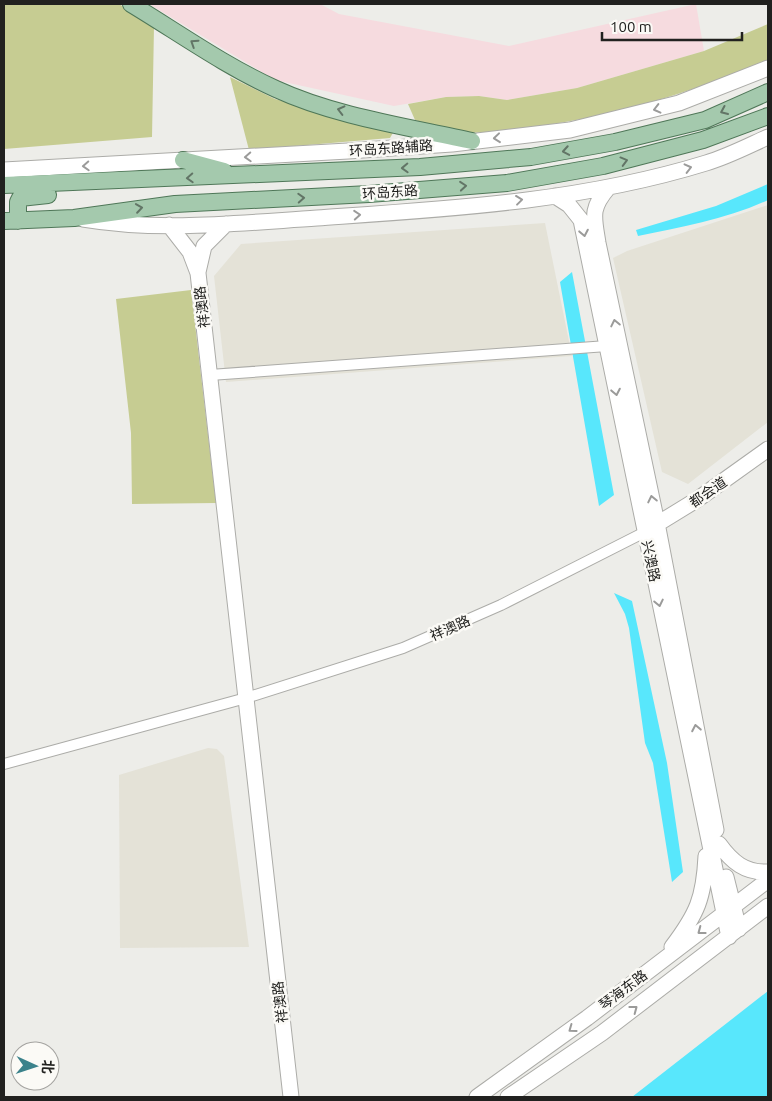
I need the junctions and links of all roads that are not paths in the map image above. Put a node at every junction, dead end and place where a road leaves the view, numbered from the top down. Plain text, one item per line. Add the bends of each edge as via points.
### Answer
1 (131, 4) edge
2 (768, 68) edge
3 (768, 92) edge
4 (768, 116) edge
5 (768, 137) edge
6 (472, 141) junction
7 (183, 160) junction
8 (4, 170) edge
9 (241, 175) junction
10 (119, 182) junction
11 (4, 185) edge
12 (608, 188) junction
13 (555, 196) junction
14 (74, 218) junction
15 (11, 221) edge
16 (226, 224) junction
17 (168, 225) junction
18 (198, 273) junction
19 (607, 346) junction
20 (210, 375) junction
21 (768, 449) edge
22 (651, 528) junction
23 (246, 698) junction
24 (4, 764) edge
25 (706, 835) junction
26 (719, 844) junction
27 (768, 872) edge
28 (768, 880) edge
29 (768, 906) edge
30 (729, 911) junction
31 (734, 933) junction
32 (660, 962) junction
33 (291, 1097) edge
34 (477, 1097) edge
35 (508, 1097) edge

6 -> 1 main road via 338,110 277,90 224,62
2 -> 6 street, 环岛东路辅路 via 680,103 577,129
3 -> 9 main road, 环岛东路 via 705,120 615,142 531,157 420,167
14 -> 4 main road, 环岛东路 via 175,204 507,183 603,166 703,140
12 -> 5 street via 707,163
6 -> 7 street, 环岛东路辅路
7 -> 8 street, 环岛东路辅路
7 - 9 main road
9 -> 10 main road, 环岛东路
10 - 11 main road, 环岛东路
10 - 15 main road via 56,195 20,198
12 - 13 street
22 -> 12 street, 兴澳路 via 594,218 596,202
16 -> 13 street via 448,209
13 -> 19 street, 兴澳路 via 569,205 582,220
14 - 15 main road, 环岛东路
14 - 17 street via 106,223
16 - 17 street
16 - 18 street, 祥澳路 via 204,246
17 - 18 street, 祥澳路 via 190,252
18 - 20 street, 祥澳路
19 - 20 street
19 -> 22 street, 兴澳路
20 - 23 street, 祥澳路
21 - 22 street, 都会道
22 - 23 street, 祥澳路 via 501,605 403,648
22 -> 25 street, 兴澳路
26 -> 22 street, 兴澳路
23 - 24 street, 祥澳路
23 - 33 street, 祥澳路
25 - 30 street, 兴澳路
25 - 32 street via 701,899 693,918
26 - 27 street via 742,868
26 - 30 street, 兴澳路
28 - 30 street, 琴海东路
29 - 31 street, 琴海东路
30 - 31 street, 兴澳路
30 -> 32 street, 琴海东路
35 -> 31 street, 琴海东路 via 602,1033
32 -> 34 street, 琴海东路

